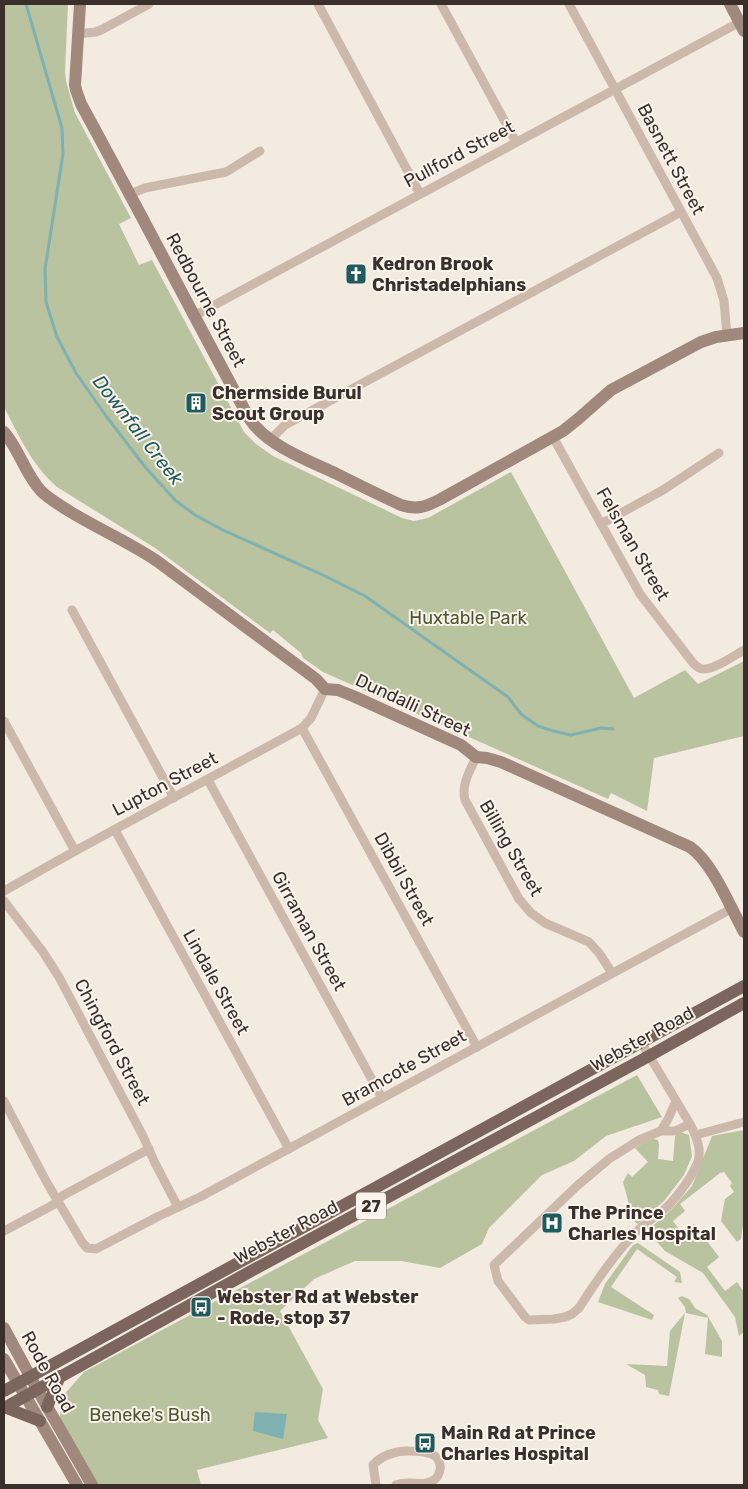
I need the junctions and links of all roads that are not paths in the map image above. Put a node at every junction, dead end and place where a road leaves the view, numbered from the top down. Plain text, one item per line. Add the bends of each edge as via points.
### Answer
1 (80, 4) edge
2 (149, 4) edge
3 (318, 4) edge
4 (441, 4) edge
5 (569, 4) edge
6 (730, 4) edge
7 (742, 26) edge
8 (78, 34) junction
9 (614, 89) junction
10 (516, 142) junction
11 (260, 151) dead end
12 (130, 194) junction
13 (420, 194) junction
14 (681, 212) junction
15 (194, 316) junction
16 (744, 333) edge
17 (727, 335) junction
18 (4, 432) edge
19 (553, 437) junction
20 (271, 439) junction
21 (719, 453) dead end
22 (601, 524) junction
23 (72, 610) dead end
24 (744, 650) edge
25 (325, 689) junction
26 (4, 721) edge
27 (302, 728) junction
28 (476, 757) junction
29 (208, 780) junction
30 (174, 798) junction
31 (115, 830) junction
32 (75, 851) junction
33 (4, 892) edge
34 (4, 901) edge
35 (731, 908) junction
36 (744, 932) edge
37 (612, 974) junction
38 (744, 986) edge
39 (744, 1003) edge
40 (641, 1042) junction
41 (477, 1047) junction
42 (649, 1056) junction
43 (382, 1098) junction
44 (676, 1101) junction
45 (4, 1102) edge
46 (744, 1122) edge
47 (690, 1124) junction
48 (661, 1131) junction
49 (696, 1135) junction
50 (149, 1149) junction
51 (289, 1149) junction
52 (58, 1200) junction
53 (178, 1207) junction
54 (4, 1231) edge
55 (4, 1328) edge
56 (4, 1359) edge
57 (60, 1376) junction
58 (30, 1377) junction
59 (18, 1383) junction
60 (4, 1390) edge
61 (31, 1392) junction
62 (46, 1407) junction
63 (4, 1408) edge
64 (40, 1421) junction
65 (77, 1485) edge
66 (92, 1485) edge
67 (376, 1485) edge
68 (396, 1485) edge

1 - 8 street, Redbourne Street
2 - 8 street via 96,32
3 - 13 street
4 - 10 street
5 - 9 street, Basnett Street
6 - 7 street
7 - 9 street, Pullford Street
8 - 12 street, Redbourne Street via 76,90
9 - 10 street, Pullford Street
9 - 14 street, Basnett Street
10 - 13 street, Pullford Street
11 - 12 street via 226,172 150,186
12 - 15 street, Redbourne Street
13 - 15 street, Pullford Street
14 - 17 street, Basnett Street via 720,287
14 - 20 street via 285,425
15 - 20 street, Redbourne Street via 249,418
16 - 17 street, Redbourne Street
17 - 19 street, Redbourne Street via 701,342 611,390 570,427
18 - 25 street, Dundalli Street via 31,479 48,497 157,561
19 - 20 street, Redbourne Street via 439,500 415,508 393,501
19 - 22 street, Felsman Street
21 - 22 street via 663,490
22 - 24 street, Felsman Street via 640,594 695,665 702,669 712,667
23 - 30 street
25 - 27 street, Lupton Street via 311,718
25 - 28 street, Dundalli Street via 338,690 462,745
26 - 32 street
27 - 29 street, Lupton Street
27 - 41 street, Dibbil Street
28 - 35 street, Dundalli Street via 501,762 690,847 707,864
28 - 37 street, Billing Street via 465,784 465,800 519,899 530,913 545,923 589,942
29 - 30 street, Lupton Street
29 - 43 street, Girraman Street
30 - 31 street, Lupton Street
31 - 32 street, Lupton Street
31 - 51 street, Lindale Street
32 - 33 street, Lupton Street
34 - 50 street, Chingford Street via 59,977
35 - 36 street, Dundalli Street
35 - 37 street, Bramcote Street
37 - 41 street, Bramcote Street
38 - 40 main road, Webster Road / 27
39 - 42 main road, Webster Road / 27
40 - 42 street
40 - 58 main road, Webster Road / 27
41 - 43 street, Bramcote Street
42 - 44 street
42 - 57 main road, Webster Road / 27
43 - 51 street, Bramcote Street
44 - 47 street
44 - 48 street
45 - 52 street
46 - 49 street
47 - 48 street via 675,1131
47 - 49 street
48 - 49 street via 639,1140 609,1159 494,1265 498,1281 529,1320 554,1319 572,1314 578,1308 614,1257 641,1227 669,1205 686,1184 698,1163 700,1151
50 - 52 street
50 - 53 street, Chingford Street
51 - 53 street, Bramcote Street
52 - 53 street, Bramcote Street via 82,1242 90,1249 99,1248
52 - 54 street
55 - 58 street, Rode Road
56 - 59 street, Rode Road
57 - 61 main road, Webster Road / 27
57 - 62 main road
58 - 59 main road, Webster Road / 27
58 - 61 street, Rode Road
59 - 60 main road, Webster Road / 27
59 - 61 street, Rode Road
61 - 62 street, Rode Road
61 - 63 main road, Webster Road / 27
61 - 64 street, Rode Road
62 - 66 street, Rode Road
63 - 64 main road
64 - 65 street, Rode Road
67 - 68 street via 373,1465 388,1454 409,1450 438,1458 440,1472 433,1480 423,1484 405,1482

